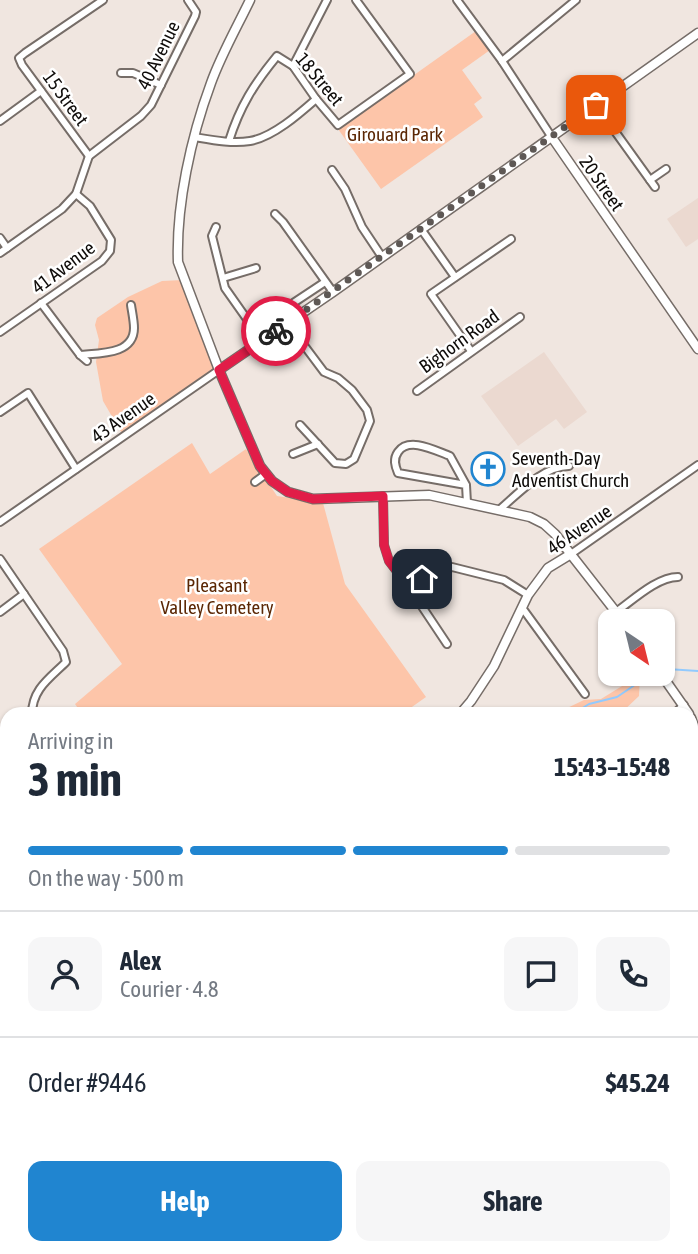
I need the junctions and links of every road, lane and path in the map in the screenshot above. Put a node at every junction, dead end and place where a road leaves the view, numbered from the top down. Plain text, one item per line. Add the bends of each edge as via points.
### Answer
1 (103, 0) edge
2 (188, 0) edge
3 (250, 0) edge
4 (327, 0) edge
5 (356, 0) edge
6 (469, 0) edge
7 (576, 0) edge
8 (459, 3) edge
9 (698, 33) edge
10 (502, 61) junction
11 (293, 66) junction
12 (121, 74) dead end
13 (161, 85) junction
14 (41, 91) junction
15 (316, 99) junction
16 (596, 105) junction
17 (0, 121) edge
18 (551, 136) junction
19 (194, 137) junction
20 (229, 141) junction
21 (89, 156) junction
22 (666, 169) dead end
23 (332, 170) dead end
24 (650, 180) junction
25 (655, 187) dead end
26 (76, 194) junction
27 (275, 214) dead end
28 (216, 227) dead end
29 (421, 229) junction
30 (0, 238) edge
31 (511, 239) dead end
32 (7, 248) junction
33 (0, 253) edge
34 (382, 257) junction
35 (256, 268) dead end
36 (455, 277) junction
37 (223, 278) junction
38 (325, 282) junction
39 (333, 292) junction
40 (41, 303) junction
41 (131, 305) dead end
42 (520, 317) dead end
43 (288, 324) junction
44 (254, 329) junction
45 (0, 332) edge
46 (264, 340) junction
47 (698, 349) edge
48 (471, 351) junction
49 (80, 355) junction
50 (87, 361) dead end
51 (219, 370) junction
52 (417, 391) dead end
53 (0, 412) edge
54 (300, 425) dead end
55 (318, 444) junction
56 (293, 454) dead end
57 (698, 464) edge
58 (569, 466) dead end
59 (76, 469) junction
60 (266, 474) junction
61 (254, 482) dead end
62 (466, 485) junction
63 (383, 496) junction
64 (467, 503) junction
65 (499, 510) junction
66 (0, 522) edge
67 (571, 554) junction
68 (0, 559) edge
69 (678, 577) dead end
70 (409, 587) junction
71 (24, 594) junction
72 (528, 595) junction
73 (523, 609) junction
74 (614, 609) edge
75 (620, 609) edge
76 (0, 612) edge
77 (447, 644) dead end
78 (670, 686) edge
79 (585, 694) dead end
80 (684, 705) edge
81 (32, 707) edge
82 (466, 707) edge

1 - 14 street, 15 Street via 19,58
2 - 13 street, 40 Avenue via 196,12
3 - 19 street via 211,81
4 - 11 street
5 - 15 street, 18 Street via 410,74 338,125
6 - 8 street
7 - 10 street
8 - 10 street, 20 Street
9 - 16 street, 43 Avenue
10 - 18 street, 20 Street
11 - 15 street, 18 Street
11 - 20 street, 18 Street via 277,56 253,86
12 - 13 street via 133,73
13 - 21 street, 40 Avenue via 141,117
14 - 17 street
14 - 21 street, 15 Street
15 - 20 street via 262,138
16 - 18 street, 43 Avenue
16 - 24 street
18 - 29 street, 43 Avenue
18 - 47 street, 20 Street
19 - 20 street
19 - 51 street via 185,177 178,262
21 - 26 street
22 - 24 street
23 - 34 street
24 - 25 street
26 - 32 street
26 - 40 street, 41 Avenue via 90,206 111,240 110,251
27 - 38 street
28 - 37 street via 212,236
29 - 34 street, 43 Avenue
29 - 36 street
30 - 32 street
31 - 36 street
32 - 33 street
34 - 39 street, 43 Avenue
35 - 37 street
36 - 48 street via 431,294
37 - 44 street
38 - 39 street
38 - 44 street
39 - 43 street, 43 Avenue
40 - 45 street, 41 Avenue
40 - 49 street
41 - 49 street via 134,328 125,347
42 - 48 street, Bighorn Road
43 - 46 street, 43 Avenue
43 - 55 street via 324,372 352,390 370,421 354,458 346,464 335,463
44 - 46 street
46 - 51 street, 43 Avenue
48 - 52 street, Bighorn Road
49 - 50 street
51 - 59 street, 43 Avenue
51 - 60 street
53 - 59 street via 28,393
54 - 55 street
55 - 56 street
57 - 67 street, 46 Avenue
58 - 65 street via 548,471
59 - 66 street, 43 Avenue
60 - 61 street
60 - 63 street via 288,492 313,499
62 - 62 street via 450,456 414,444 396,454 398,473
62 - 64 street
63 - 64 street via 429,495
63 - 70 street via 384,545 389,561
64 - 65 street
65 - 67 street via 544,524
67 - 72 street, 46 Avenue via 548,568
67 - 74 street
68 - 71 street
69 - 75 street via 660,581
70 - 72 street via 435,571 452,567 504,580
70 - 77 street
71 - 76 street
71 - 81 street via 66,662 42,684
72 - 73 street, 46 Avenue
73 - 79 street
73 - 82 street, 46 Avenue via 494,666
78 - 80 street

